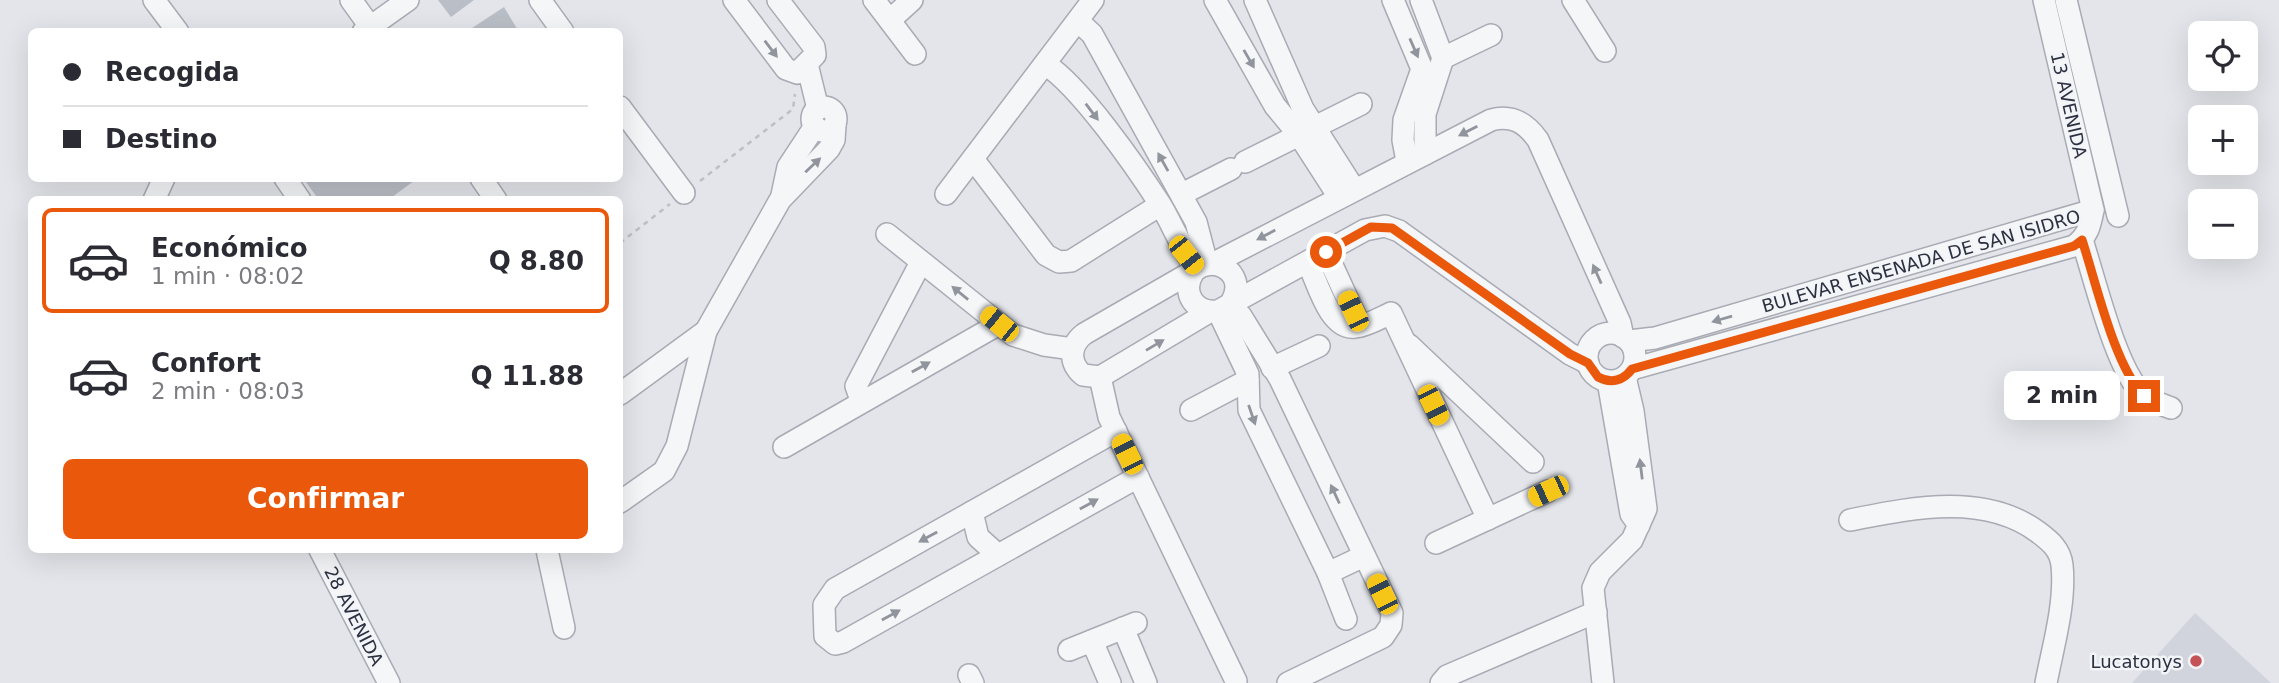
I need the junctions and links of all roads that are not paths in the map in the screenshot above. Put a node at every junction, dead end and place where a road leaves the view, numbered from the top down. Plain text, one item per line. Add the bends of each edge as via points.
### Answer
1 (154, 0) edge
2 (351, 0) edge
3 (408, 0) edge
4 (540, 0) edge
5 (734, 0) edge
6 (778, 0) edge
7 (874, 0) edge
8 (912, 0) edge
9 (1093, 0) edge
10 (1215, 0) edge
11 (1255, 0) edge
12 (1393, 0) edge
13 (1421, 0) edge
14 (1573, 0) edge
15 (2044, 0) edge
16 (2066, 0) edge
17 (890, 20) junction
18 (1078, 20) junction
19 (175, 28) edge
20 (368, 28) edge
21 (372, 28) edge
22 (560, 28) edge
23 (1491, 35) dead end
24 (1605, 51) dead end
25 (915, 54) dead end
26 (1443, 58) junction
27 (1045, 64) junction
28 (802, 68) junction
29 (1361, 104) dead end
30 (623, 111) edge
31 (1307, 131) junction
32 (1416, 157) junction
33 (973, 159) junction
34 (1346, 193) junction
35 (684, 194) road end
36 (946, 194) dead end
37 (1182, 194) junction
38 (1160, 205) junction
39 (2093, 210) junction
40 (2118, 216) dead end
41 (2040, 228) junction
42 (887, 234) dead end
43 (2082, 240) junction
44 (2049, 253) junction
45 (1317, 257) junction
46 (921, 261) junction
47 (1202, 267) junction
48 (1222, 308) junction
49 (999, 324) junction
50 (706, 331) junction
51 (1400, 336) junction
52 (1626, 339) junction
53 (1078, 341) junction
54 (1319, 346) dead end
55 (1588, 363) junction
56 (1272, 368) junction
57 (1622, 375) junction
58 (1100, 377) junction
59 (1248, 380) junction
60 (623, 392) edge
61 (861, 401) junction
62 (2171, 408) dead end
63 (1191, 410) dead end
64 (1116, 431) junction
65 (784, 447) dead end
66 (1533, 462) dead end
67 (1138, 477) junction
68 (1548, 491) dead end
69 (623, 500) edge
70 (972, 512) junction
71 (1488, 519) junction
72 (1850, 520) dead end
73 (1436, 543) dead end
74 (322, 553) edge
75 (550, 553) edge
76 (998, 555) junction
77 (1364, 556) junction
78 (1328, 573) junction
79 (1596, 612) junction
80 (1346, 619) dead end
81 (564, 628) dead end
82 (1092, 641) junction
83 (1069, 650) dead end
84 (1476, 674) edge
85 (1236, 681) dead end
86 (388, 683) edge
87 (1110, 683) edge
88 (1146, 683) edge
89 (1288, 683) edge
90 (1441, 683) edge
91 (1603, 683) edge
92 (2046, 683) edge

1 - 19 street
2 - 20 street
3 - 21 street
4 - 22 street
5 -> 28 street via 786,69
6 - 28 street via 814,47 815,55
7 - 17 street
8 - 17 street
9 - 18 street
10 -> 31 street via 1275,106
11 - 31 street via 1303,109
12 -> 32 street via 1422,69 1404,120
13 - 26 street
14 - 24 street
15 - 39 street, 13 AVENIDA
16 - 40 street
17 - 25 street
18 - 27 street
37 -> 18 street via 1092,34
23 - 26 street
26 - 32 street
27 - 33 street
27 -> 38 street via 1058,72 1087,106
28 - 50 street via 822,120 788,167 780,200
29 - 31 street
30 - 35 street
31 - 34 street
31 - 37 street
32 - 34 street
52 -> 32 street via 1538,140 1527,126 1510,118 1491,120
33 - 36 street
33 - 38 street via 1046,255 1059,262 1071,261
34 -> 47 street
37 - 47 street via 1196,222
38 - 47 street via 1186,255
39 - 41 street, BULEVAR ENSENADA DE SAN ISIDRO
39 - 43 street, BULEVAR ENSENADA DE SAN ISIDRO via 2090,229
41 - 44 street
41 -> 52 street, BULEVAR ENSENADA DE SAN ISIDRO via 1655,338
42 - 46 street
43 - 44 street, BULEVAR ENSENADA DE SAN ISIDRO
43 - 62 street via 2120,354 2136,387 2144,396
44 - 57 street, BULEVAR ENSENADA DE SAN ISIDRO
45 - 48 street
45 - 51 street via 1336,320 1350,328 1391,313
45 - 55 street via 1371,227 1392,228
49 -> 46 street
46 - 61 street via 856,386
47 - 48 street via 1224,266 1235,279 1236,290
47 - 48 street via 1188,283 1189,295 1198,308
47 - 53 street
48 - 56 street via 1248,325
58 -> 48 street
48 - 59 street
49 - 53 street via 1023,338
61 -> 49 street
50 - 60 street
50 - 69 street via 677,446 664,471
51 - 66 street
51 - 71 street
52 - 55 street via 1611,334 1599,337 1588,351
52 - 57 street via 1635,357
53 - 58 street via 1078,370 1090,378
54 - 56 street
55 - 57 street via 1594,373
77 -> 56 street
57 - 79 street via 1631,514 1639,525 1628,546 1595,580
58 - 64 street
59 - 63 street
59 -> 78 street via 1249,410
61 - 65 street
64 - 67 street
64 - 70 street
76 -> 67 street
67 - 85 street
68 - 71 street
70 - 76 street via 978,537
70 -> 76 street via 831,592 824,605 825,636 835,644 844,642
71 - 73 street
72 - 92 street via 1937,505 1974,509 2021,520 2055,544 2062,564
74 - 86 street, 28 AVENIDA
75 - 81 street
77 - 78 street
77 - 89 street via 1392,612 1388,632
78 - 80 street
79 - 84 street
79 - 91 street
82 - 83 street
82 - 87 street
82 - 88 street via 1130,626
84 - 90 street via 1447,676

